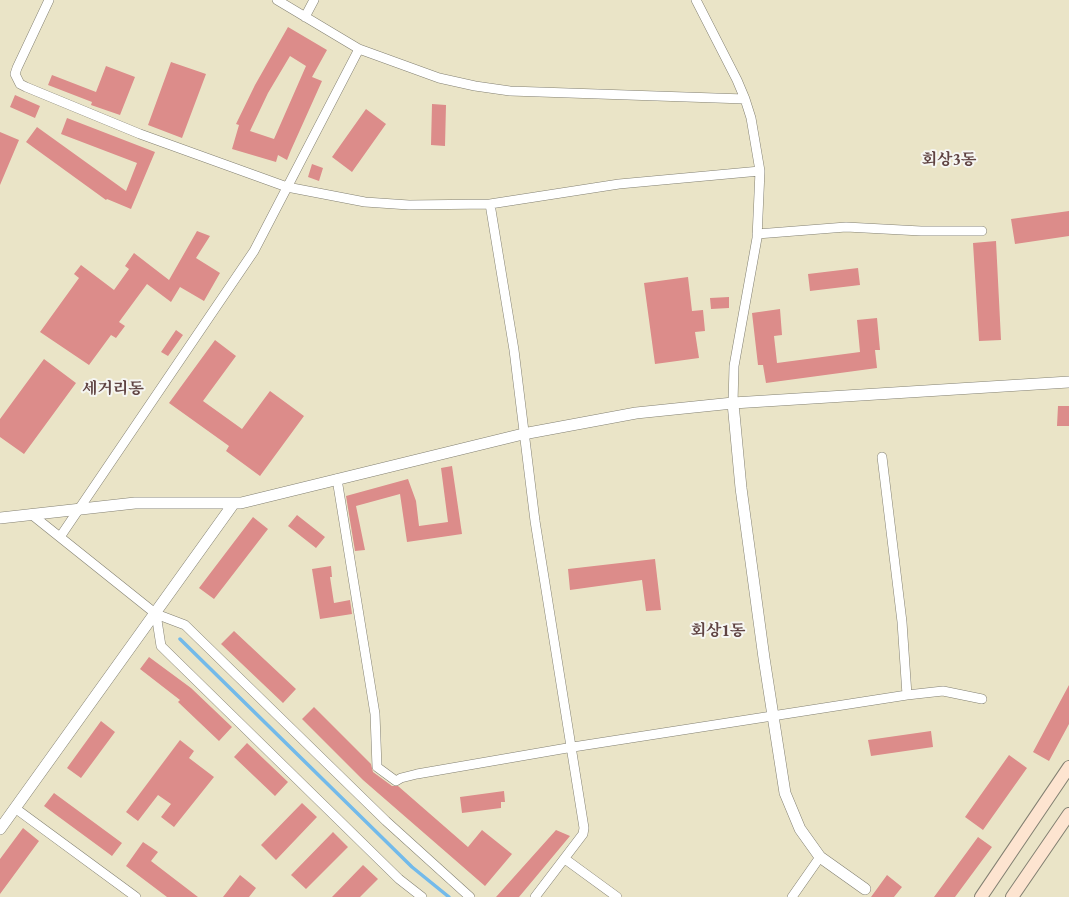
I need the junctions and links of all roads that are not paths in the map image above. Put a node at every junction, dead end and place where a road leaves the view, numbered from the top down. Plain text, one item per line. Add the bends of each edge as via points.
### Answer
1 (49, 0) edge
2 (277, 0) edge
3 (314, 0) edge
4 (696, 0) edge
5 (305, 17) junction
6 (359, 49) junction
7 (745, 99) junction
8 (760, 171) junction
9 (287, 187) junction
10 (490, 204) junction
11 (982, 231) dead end
12 (757, 234) junction
13 (1069, 382) edge
14 (732, 403) junction
15 (523, 434) junction
16 (882, 457) dead end
17 (337, 479) junction
18 (234, 503) junction
19 (78, 509) junction
20 (31, 514) junction
21 (0, 518) edge
22 (60, 537) junction
23 (156, 614) junction
24 (906, 694) junction
25 (982, 699) dead end
26 (773, 715) junction
27 (573, 748) junction
28 (1069, 767) edge
29 (15, 808) junction
30 (1069, 814) edge
31 (0, 829) edge
32 (820, 857) junction
33 (565, 859) junction
34 (865, 889) dead end
35 (136, 897) edge
36 (422, 897) edge
37 (470, 897) edge
38 (535, 897) edge
39 (617, 897) edge
40 (792, 897) edge
41 (981, 897) edge
42 (1012, 897) edge

1 - 9 street via 17,68 15,74 20,84 140,134
2 - 5 street
3 - 5 street
4 - 7 street
5 - 6 street
6 - 7 street via 439,78 494,89
6 - 9 street
7 - 8 street
8 - 10 street via 619,184
8 - 12 street
9 - 10 street via 365,202
9 - 19 street via 254,251
10 - 15 street via 514,350
11 - 12 street via 846,227
12 - 14 street via 734,366
13 - 14 street
14 - 15 street via 636,413
14 - 26 street via 740,488
15 - 17 street
15 - 27 street
16 - 24 street via 902,622
17 - 18 street
17 - 27 street via 375,714 378,767 396,781 417,774
18 - 19 street via 167,502
18 - 23 street
19 - 20 street
19 - 22 street
20 - 21 street
20 - 22 street
22 - 23 street
23 - 29 street
23 - 36 street via 161,646 399,879
23 - 37 street via 185,625 386,821
24 - 25 street via 943,691
24 - 26 street
26 - 27 street
26 - 32 street via 785,793 800,829
27 - 33 street via 584,828 583,834
28 - 41 main road
29 - 31 street
29 - 35 street
30 - 42 main road
32 - 34 street
32 - 40 street
33 - 38 street
33 - 39 street

